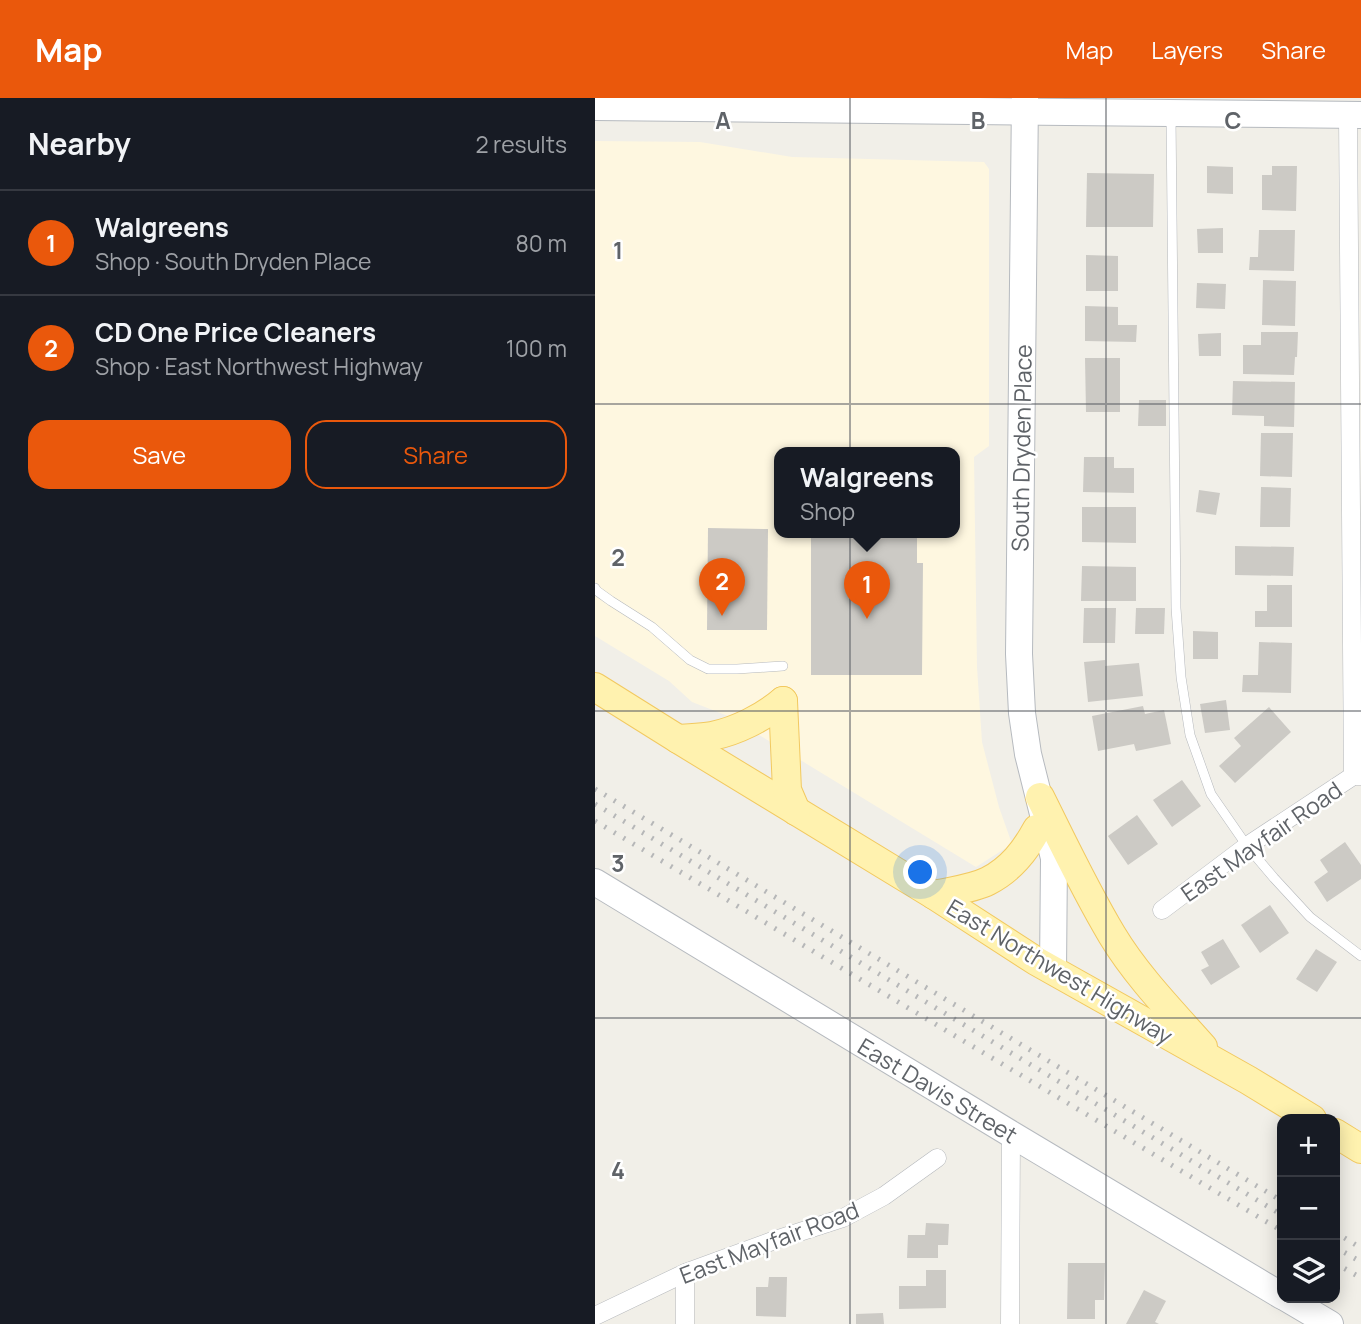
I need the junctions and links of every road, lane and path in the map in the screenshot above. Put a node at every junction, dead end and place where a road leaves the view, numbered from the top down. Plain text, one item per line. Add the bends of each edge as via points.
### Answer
1 (656, 103) edge
2 (1025, 105) edge
3 (595, 107) edge
4 (1171, 113) junction
5 (1354, 115) edge
6 (595, 587) edge
7 (783, 666) dead end
8 (595, 687) edge
9 (678, 739) junction
10 (1357, 776) edge
11 (1040, 797) junction
12 (796, 811) junction
13 (1037, 829) junction
14 (1247, 846) junction
15 (595, 882) edge
16 (934, 895) junction
17 (1162, 910) dead end
18 (1361, 957) edge
19 (1044, 966) junction
20 (1219, 1064) junction
21 (1304, 1114) edge
22 (1011, 1134) junction
23 (1340, 1136) edge
24 (1361, 1149) edge
25 (937, 1157) dead end
26 (685, 1273) junction
27 (1277, 1293) edge
28 (1294, 1303) edge
29 (595, 1316) edge
30 (685, 1324) edge
31 (1010, 1324) edge
32 (1330, 1324) edge

1 - 2 street
1 - 3 street
2 - 4 street
2 - 11 street, South Dryden Place via 1019,654 1022,713
4 - 5 street
4 - 14 lane via 1176,608 1181,677 1190,735 1211,794
5 - 10 street
6 - 7 lane via 653,627 689,660 708,669
8 - 9 main road, East Northwest Highway
9 - 12 main road, East Northwest Highway
9 - 12 main road via 735,729 783,701 787,790
10 - 14 street, East Mayfair Road
11 - 13 street, South Dryden Place
11 - 19 street, South Dryden Place via 1054,858
11 - 20 main road via 1112,936
12 - 16 main road, East Northwest Highway
13 - 16 main road via 1024,852 987,881
13 - 19 street, South Dryden Place
14 - 17 street, East Mayfair Road
14 - 18 lane via 1310,917
15 - 22 street, East Davis Street
16 - 19 main road, East Northwest Highway
19 - 20 main road, East Northwest Highway
20 - 21 main road, East Northwest Highway
22 - 27 street, East Davis Street
22 - 31 street
23 - 24 main road
25 - 26 street, East Mayfair Road via 884,1196 843,1218
26 - 29 street, East Mayfair Road
26 - 30 street
28 - 32 street, East Davis Street

